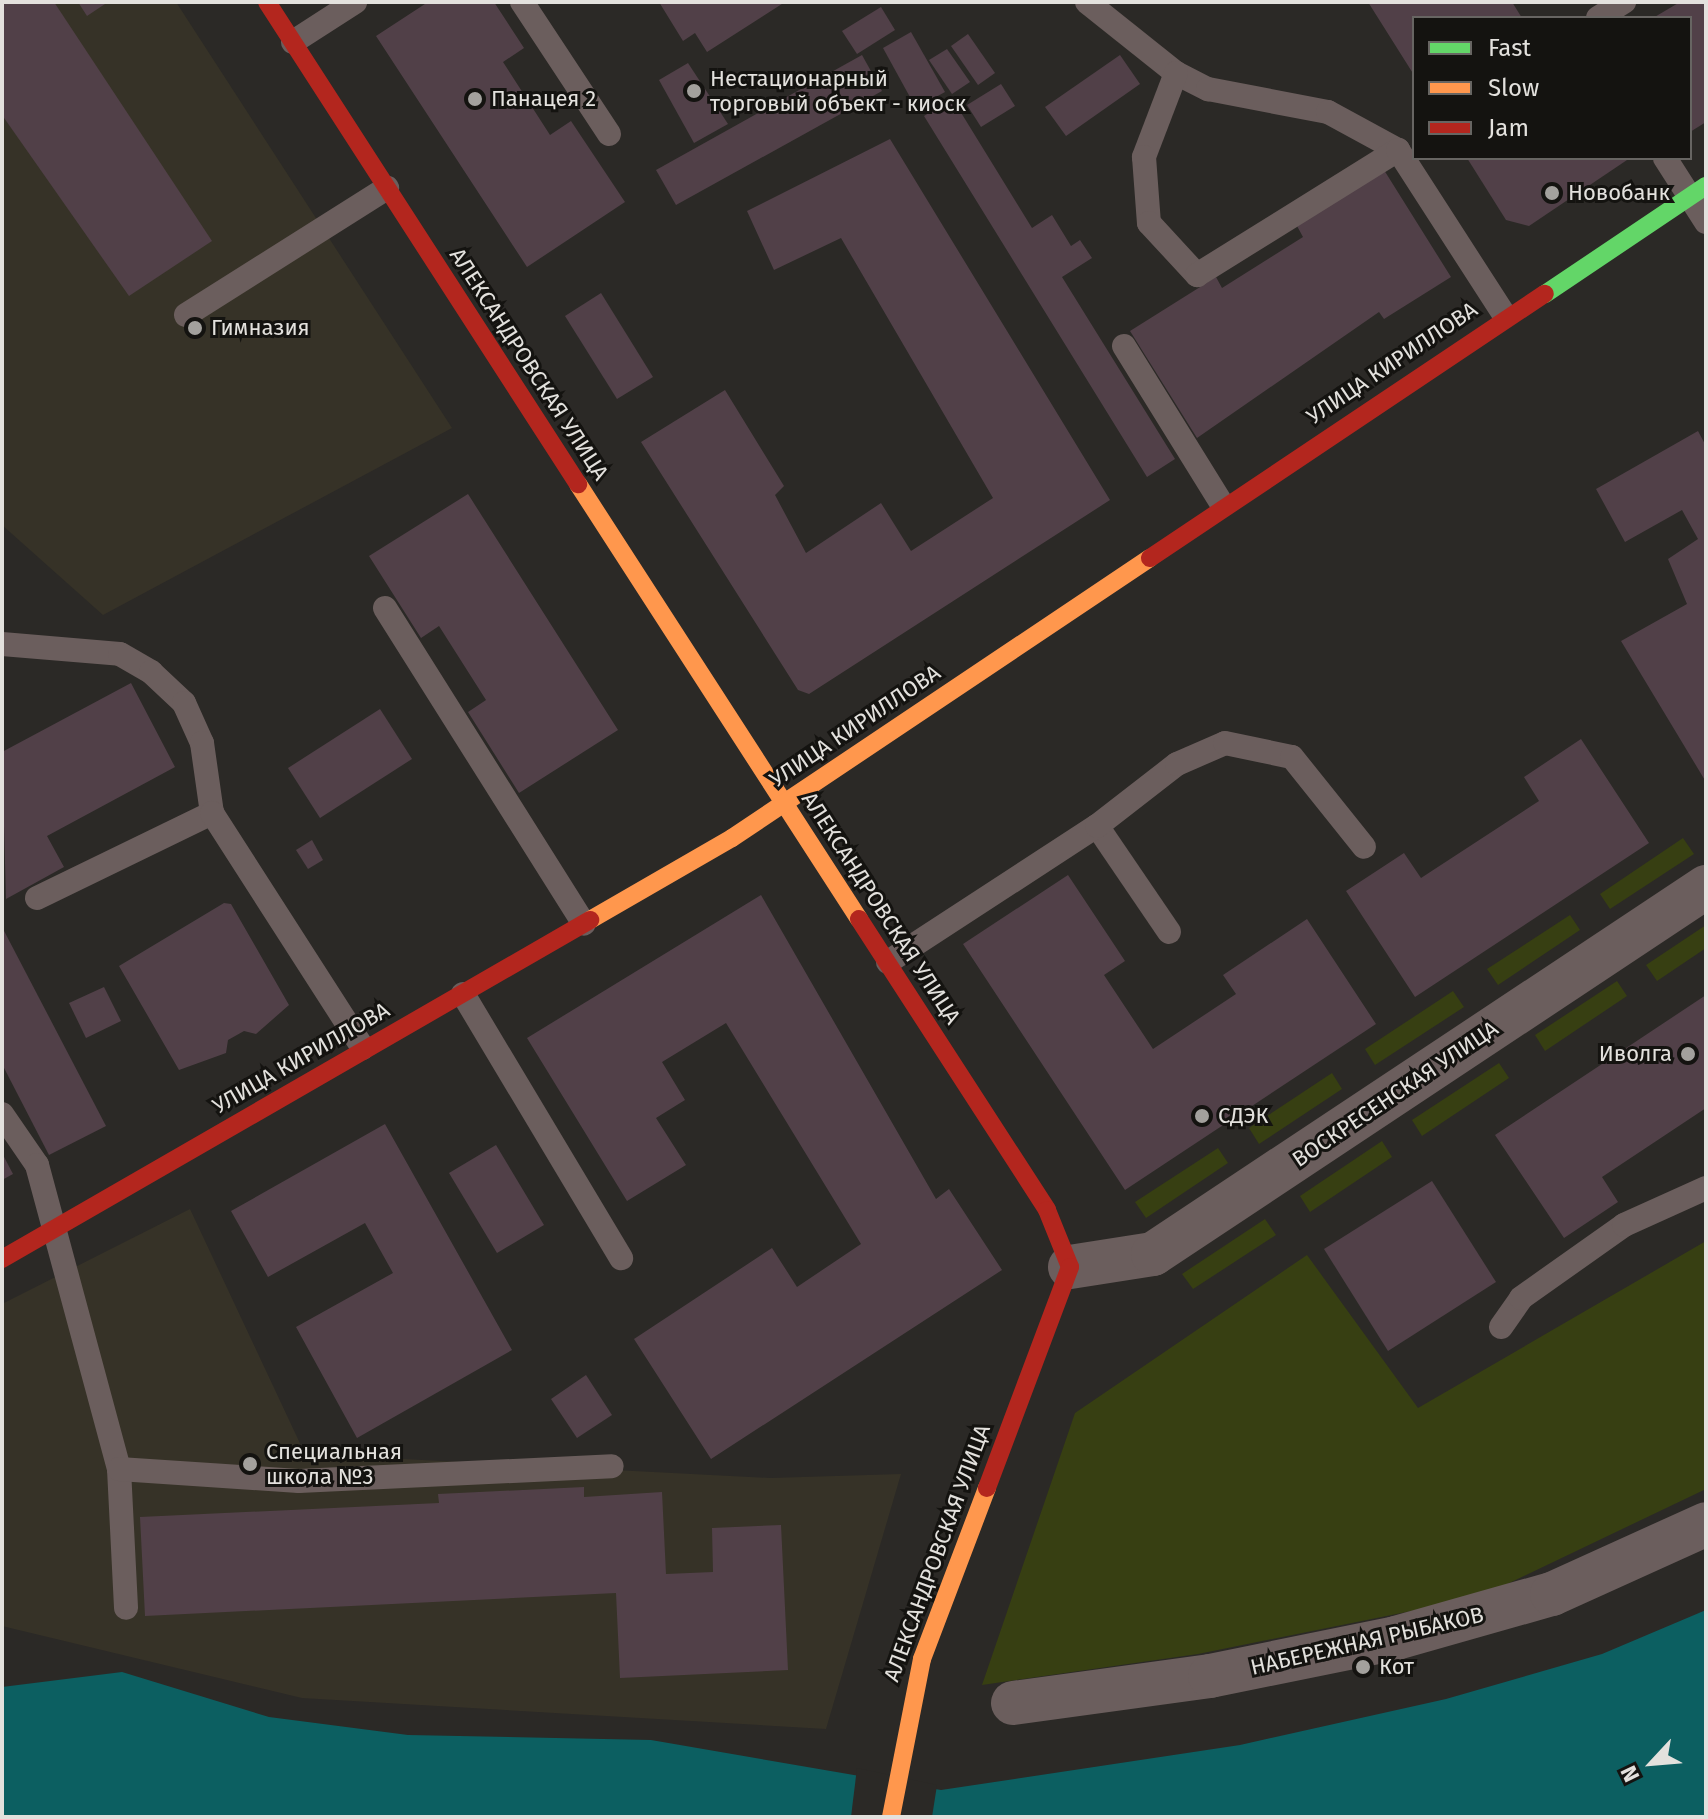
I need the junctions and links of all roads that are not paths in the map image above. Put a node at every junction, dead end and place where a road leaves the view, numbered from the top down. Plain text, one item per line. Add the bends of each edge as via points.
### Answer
1 (267, 2) edge
2 (355, 2) edge
3 (522, 2) edge
4 (1087, 2) edge
5 (1624, 2) edge
6 (1601, 16) edge
7 (293, 42) junction
8 (1176, 73) junction
9 (609, 134) dead end
10 (1398, 150) junction
11 (1667, 160) edge
12 (387, 188) junction
13 (1697, 192) edge
14 (1706, 222) edge
15 (186, 315) dead end
16 (1505, 316) junction
17 (1124, 346) dead end
18 (1222, 504) junction
19 (385, 608) dead end
20 (2, 644) edge
21 (784, 804) junction
22 (212, 813) junction
23 (1097, 826) junction
24 (1364, 847) dead end
25 (1706, 887) edge
26 (37, 898) dead end
27 (584, 924) junction
28 (1169, 932) dead end
29 (888, 962) junction
30 (463, 994) junction
31 (363, 1048) junction
32 (2, 1114) edge
33 (1706, 1188) edge
34 (55, 1229) junction
35 (621, 1258) dead end
36 (2, 1259) edge
37 (1070, 1267) junction
38 (1501, 1327) dead end
39 (612, 1466) dead end
40 (119, 1469) junction
41 (1706, 1524) edge
42 (126, 1608) dead end
43 (1013, 1703) dead end
44 (891, 1817) edge

1 - 7 street, АЛЕКСАНДРОВСКАЯ УЛИЦА
2 - 7 lane
3 - 9 lane
4 - 8 lane
5 - 6 lane
7 - 12 street, АЛЕКСАНДРОВСКАЯ УЛИЦА
8 - 10 lane via 1208,89 1328,112
8 - 10 lane via 1144,157 1149,223 1197,275
10 - 16 lane
11 - 13 lane
12 - 15 lane
12 - 21 street, АЛЕКСАНДРОВСКАЯ УЛИЦА
13 - 14 lane
13 - 16 street, УЛИЦА КИРИЛЛОВА
16 - 18 street, УЛИЦА КИРИЛЛОВА
17 - 18 lane
18 - 21 street, УЛИЦА КИРИЛЛОВА
19 - 27 lane
20 - 22 lane via 120,654 151,672 184,703 202,743
21 - 27 street, УЛИЦА КИРИЛЛОВА
21 - 29 street, АЛЕКСАНДРОВСКАЯ УЛИЦА
22 - 26 lane
22 - 31 lane
23 - 24 lane via 1177,764 1225,743 1292,757
23 - 28 lane
23 - 29 lane
25 - 37 street, ВОСКРЕСЕНСКАЯ УЛИЦА via 1153,1254
27 - 30 street, УЛИЦА КИРИЛЛОВА
29 - 37 street, АЛЕКСАНДРОВСКАЯ УЛИЦА via 1047,1210
30 - 31 street, УЛИЦА КИРИЛЛОВА
30 - 35 lane
31 - 34 street, УЛИЦА КИРИЛЛОВА
32 - 34 lane via 37,1165
33 - 38 lane via 1624,1225 1521,1298
34 - 36 street, УЛИЦА КИРИЛЛОВА
34 - 40 lane via 62,1277
37 - 44 street, АЛЕКСАНДРОВСКАЯ УЛИЦА via 922,1659 902,1733
39 - 40 lane via 299,1481
40 - 42 lane
41 - 43 street, НАБЕРЕЖНАЯ РЫБАКОВ via 1552,1594 1396,1638 1210,1676

